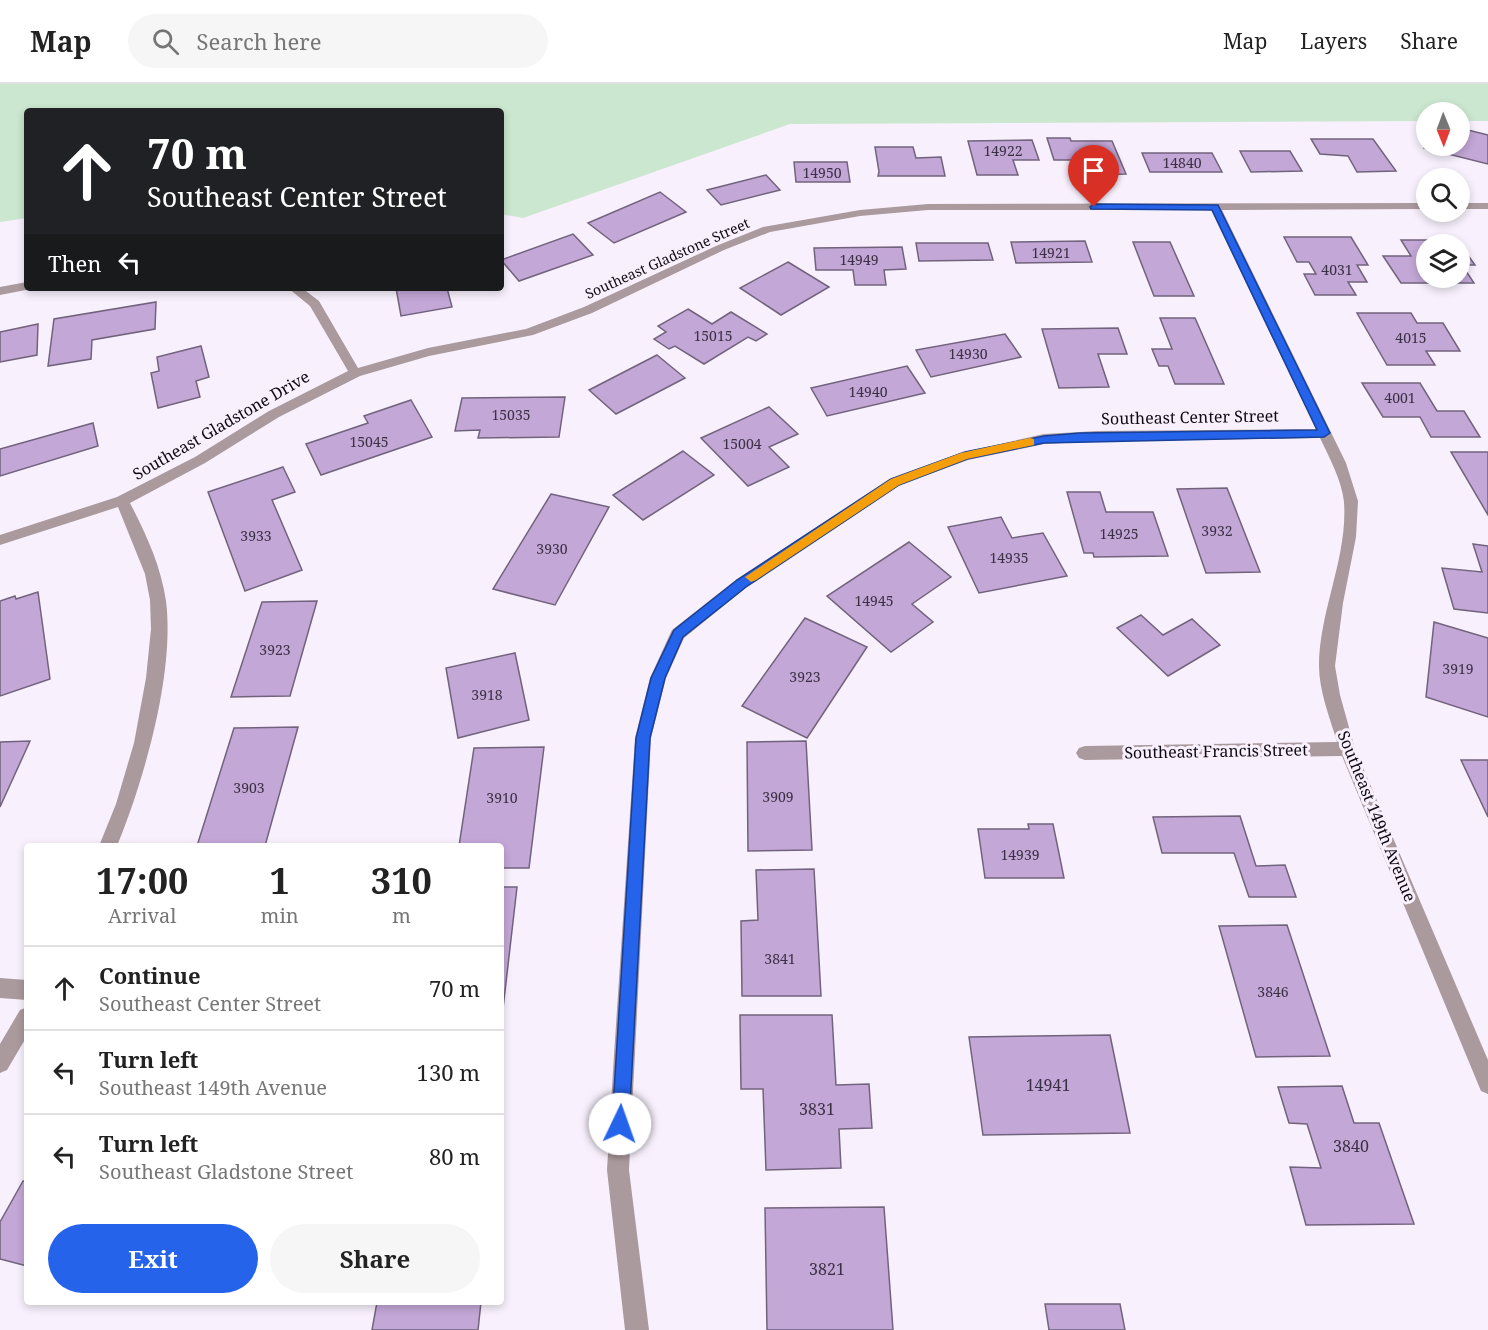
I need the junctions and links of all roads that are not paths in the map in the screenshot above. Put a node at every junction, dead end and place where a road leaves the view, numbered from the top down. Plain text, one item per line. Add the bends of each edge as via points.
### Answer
1 (1416, 206) edge
2 (1470, 206) edge
3 (1488, 206) edge
4 (1215, 207) junction
5 (24, 287) edge
6 (0, 291) edge
7 (298, 291) edge
8 (355, 373) junction
9 (1324, 433) junction
10 (122, 501) junction
11 (0, 540) edge
12 (1347, 749) junction
13 (1086, 753) dead end
14 (109, 843) edge
15 (0, 988) edge
16 (24, 990) edge
17 (24, 1022) edge
18 (0, 1064) edge
19 (1488, 1084) edge
20 (637, 1330) edge

1 - 4 street, Southeast Gladstone Street
2 - 3 street
4 - 8 street, Southeast Gladstone Street via 928,207 814,219 767,229 588,310 529,332 428,352
4 - 9 street, Southeast 149th Avenue
5 - 6 street
7 - 8 street via 315,304
8 - 10 street, Southeast Gladstone Drive via 292,404 200,460
9 - 12 street, Southeast 149th Avenue via 1339,463 1350,501 1349,537 1327,666
9 - 20 street, Southeast Center Street via 1087,437 1044,440 965,456 895,482 742,583 678,634 658,678 643,738 624,1044 618,1170
10 - 11 street, Southeast Gladstone Drive
10 - 14 street via 150,561 158,600 158,646 146,735
12 - 13 street, Southeast Francis Street
12 - 19 street, Southeast 149th Avenue
15 - 16 street
17 - 18 street

